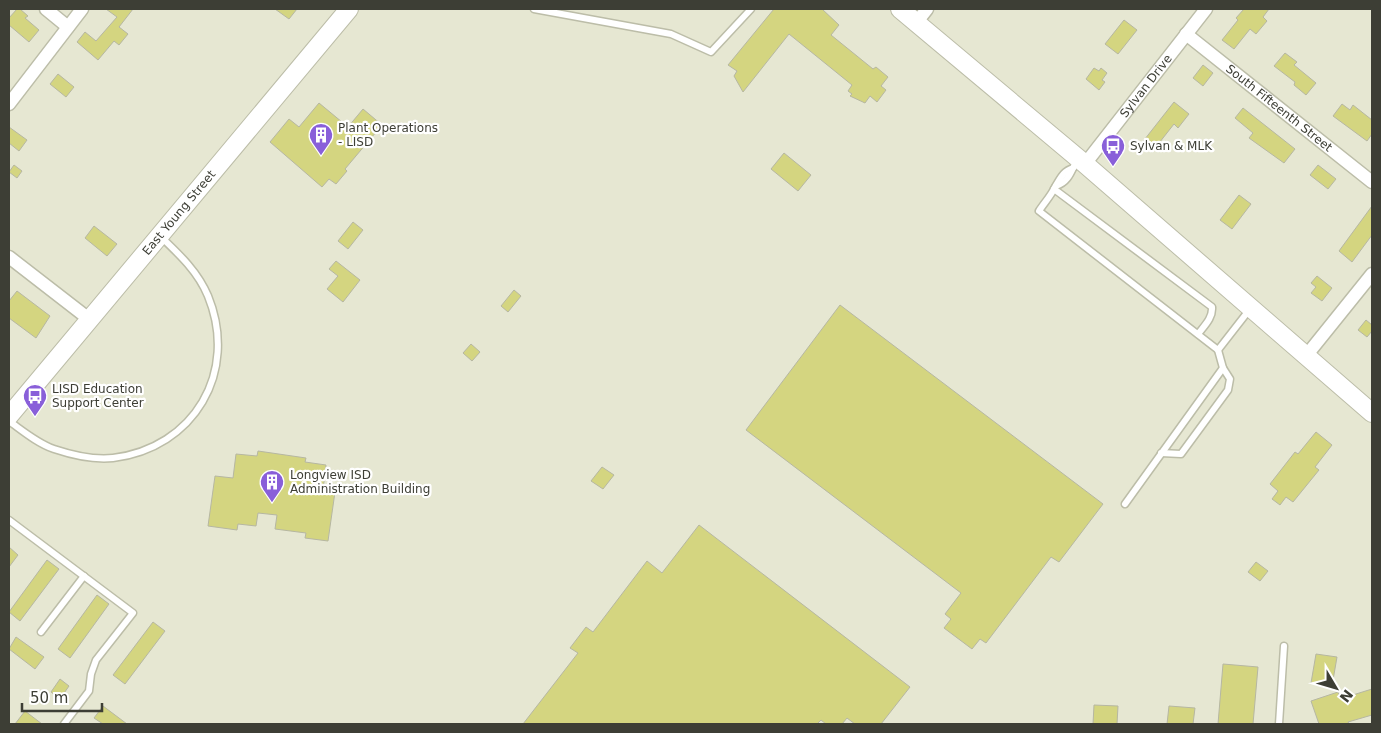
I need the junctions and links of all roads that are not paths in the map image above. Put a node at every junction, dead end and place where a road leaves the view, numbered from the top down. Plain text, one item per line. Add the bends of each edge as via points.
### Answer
1 (46, 9) edge
2 (82, 9) edge
3 (349, 9) edge
4 (534, 9) edge
5 (751, 9) edge
6 (900, 9) edge
7 (1206, 9) edge
8 (922, 16) edge
9 (68, 27) junction
10 (1186, 34) junction
11 (9, 104) edge
12 (1079, 164) junction
13 (1372, 182) edge
14 (1055, 188) junction
15 (159, 235) junction
16 (9, 257) edge
17 (1372, 274) edge
18 (1251, 308) junction
19 (89, 319) junction
20 (1198, 334) junction
21 (1218, 350) junction
22 (1306, 356) junction
23 (1223, 368) junction
24 (1372, 413) edge
25 (9, 416) edge
26 (9, 421) edge
27 (1161, 454) junction
28 (1125, 504) dead end
29 (9, 520) edge
30 (84, 576) junction
31 (42, 632) dead end
32 (1284, 646) dead end
33 (66, 724) edge
34 (1279, 724) edge

1 - 9 street
2 - 9 street
3 - 15 street, East Young Street
4 - 5 lane via 671,34 711,52
6 - 8 street
7 - 10 street, Sylvan Drive
8 - 12 street
9 - 11 street
10 - 12 street, Sylvan Drive
10 - 13 street, South Fifteenth Street
12 - 14 lane
12 - 18 street
14 - 20 lane via 1212,307 1210,318
14 - 20 lane via 1039,211
15 - 19 street, East Young Street
15 - 26 lane via 197,275 208,295 216,322 215,370 194,414 163,442 111,458 89,457 53,448
16 - 19 street
17 - 22 street
18 - 21 lane
18 - 22 street
19 - 25 street, East Young Street
20 - 21 lane
21 - 23 lane
22 - 24 street
23 - 27 lane
23 - 27 lane via 1230,379 1228,390 1181,454
27 - 28 lane
29 - 30 lane
30 - 31 lane
30 - 33 lane via 133,613 96,660 89,691
32 - 34 lane

